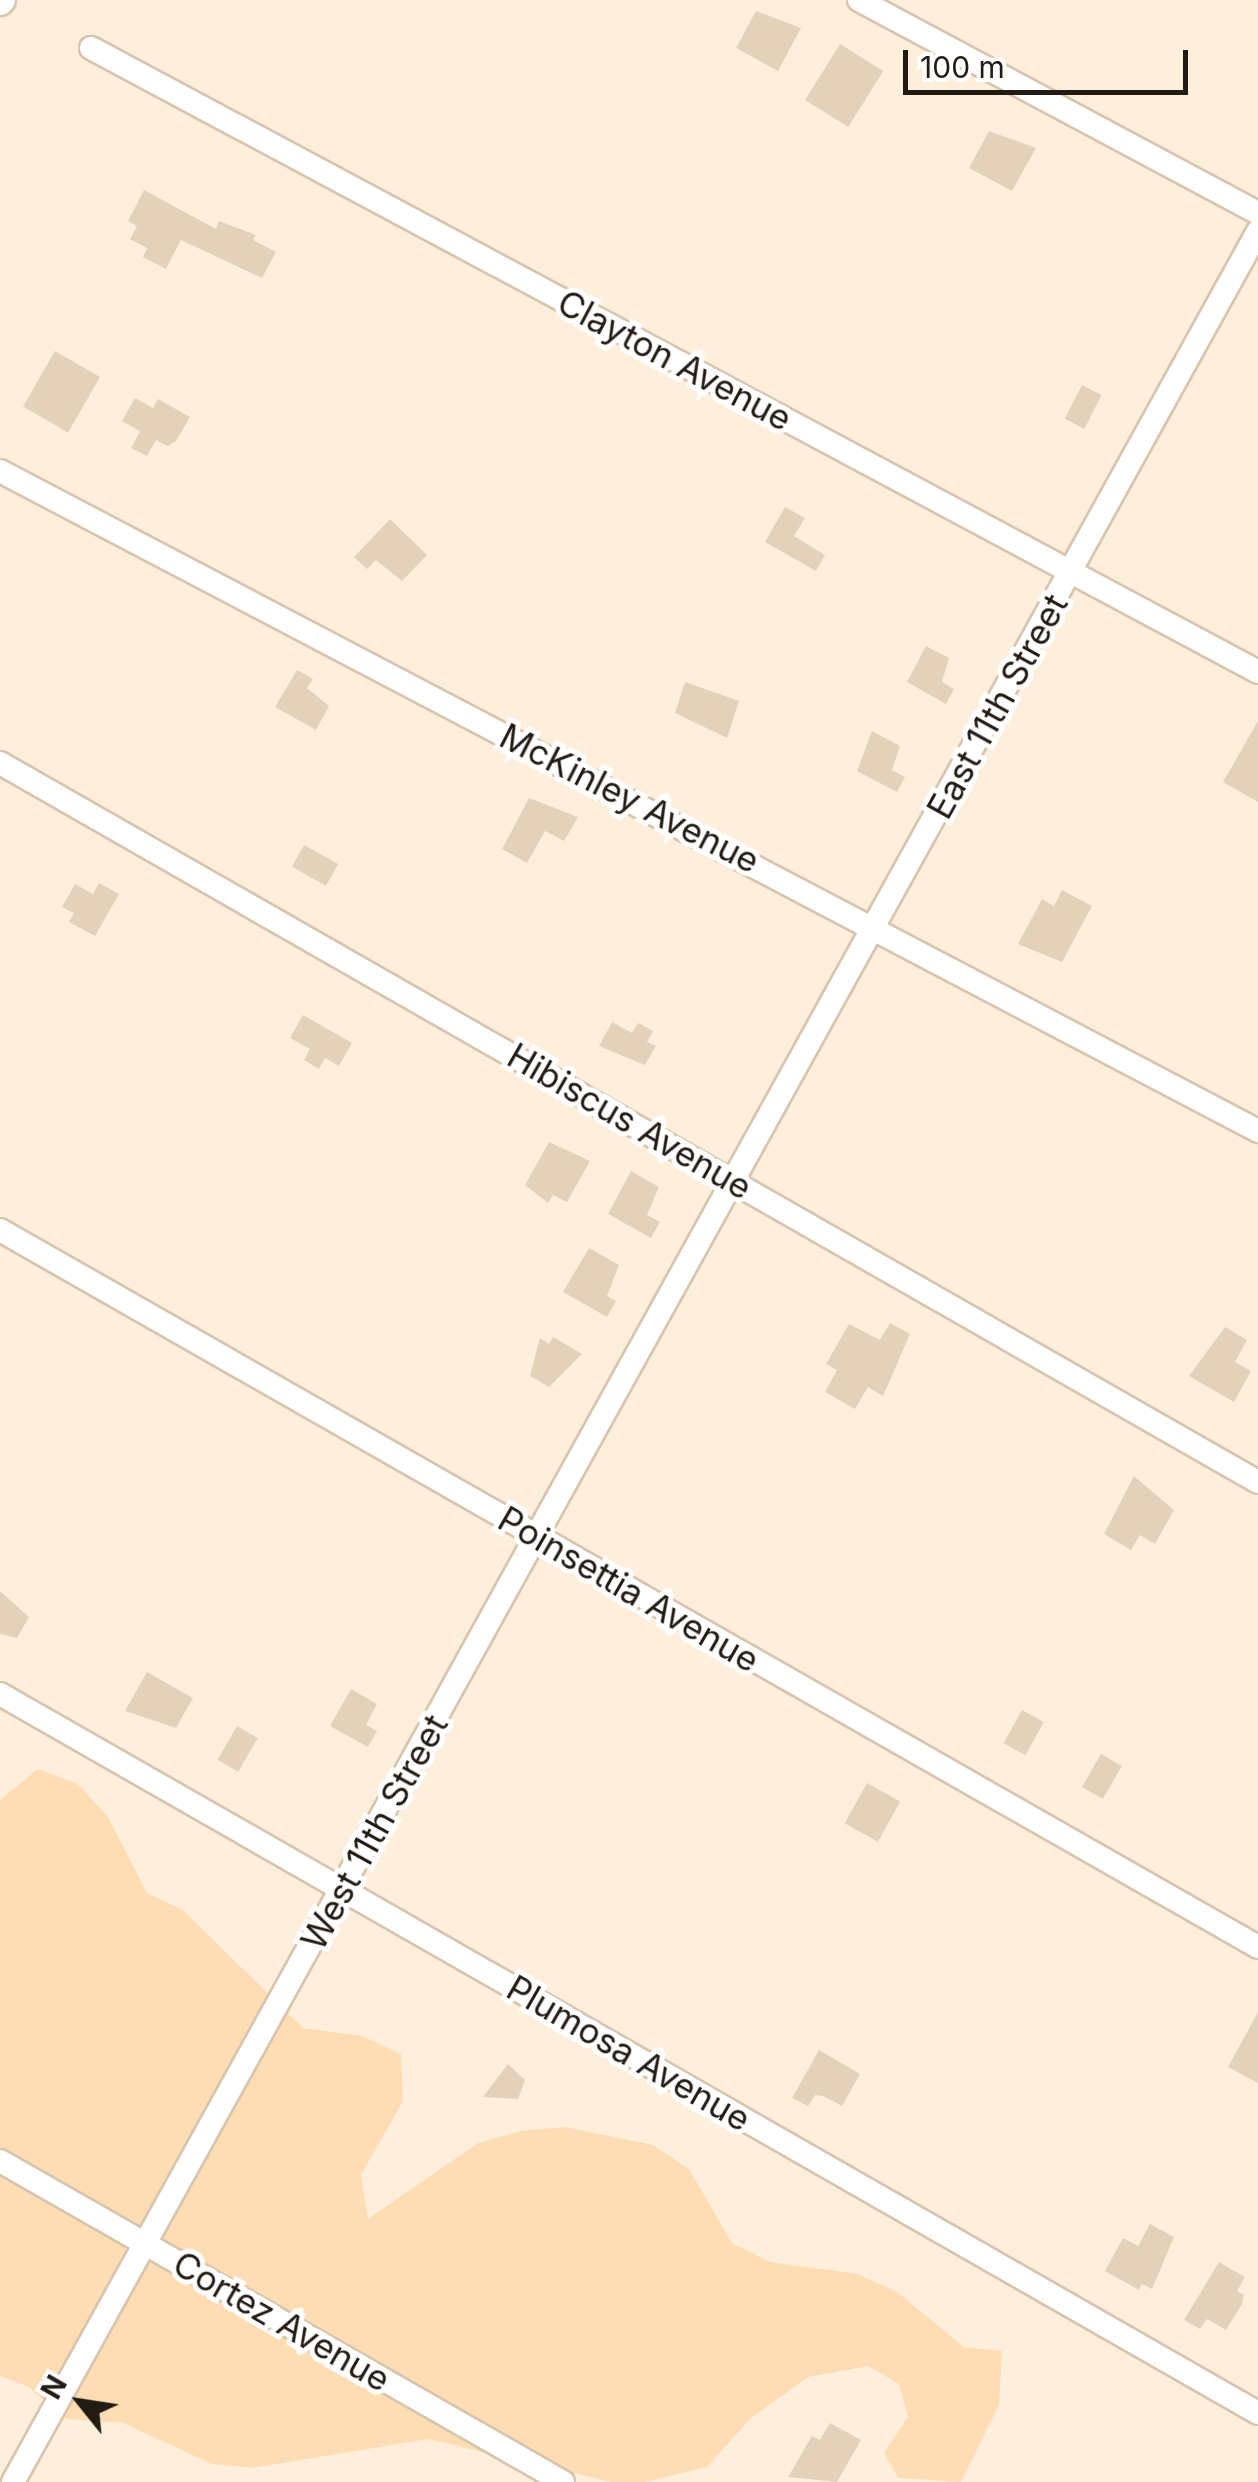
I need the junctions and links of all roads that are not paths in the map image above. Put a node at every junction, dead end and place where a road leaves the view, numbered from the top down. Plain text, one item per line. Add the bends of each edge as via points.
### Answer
1 (859, 0) edge
2 (91, 48) dead end
3 (1258, 213) edge
4 (1258, 231) edge
5 (0, 470) edge
6 (1071, 572) junction
7 (1258, 672) edge
8 (0, 763) edge
9 (874, 925) junction
10 (1258, 1131) edge
11 (735, 1181) junction
12 (0, 1230) edge
13 (1258, 1482) edge
14 (538, 1537) junction
15 (0, 1694) edge
16 (344, 1890) junction
17 (1258, 1947) edge
18 (0, 2161) edge
19 (145, 2244) junction
20 (1258, 2413) edge
21 (13, 2482) edge
22 (563, 2482) edge

1 - 3 street
2 - 6 street, Clayton Avenue
4 - 6 street, East 11th Street
5 - 9 street, McKinley Avenue
6 - 7 street, Clayton Avenue
6 - 9 street, East 11th Street
8 - 11 street, Hibiscus Avenue
9 - 10 street, McKinley Avenue
9 - 11 street, East 11th Street
11 - 13 street, Hibiscus Avenue
11 - 14 street, West 11th Street
12 - 14 street, Poinsettia Avenue
14 - 16 street, West 11th Street
14 - 17 street, Poinsettia Avenue
15 - 16 street, Plumosa Avenue
16 - 19 street, West 11th Street
16 - 20 street, Plumosa Avenue
18 - 19 street, Cortez Avenue
19 - 21 street, West 11th Street
19 - 22 street, Cortez Avenue

